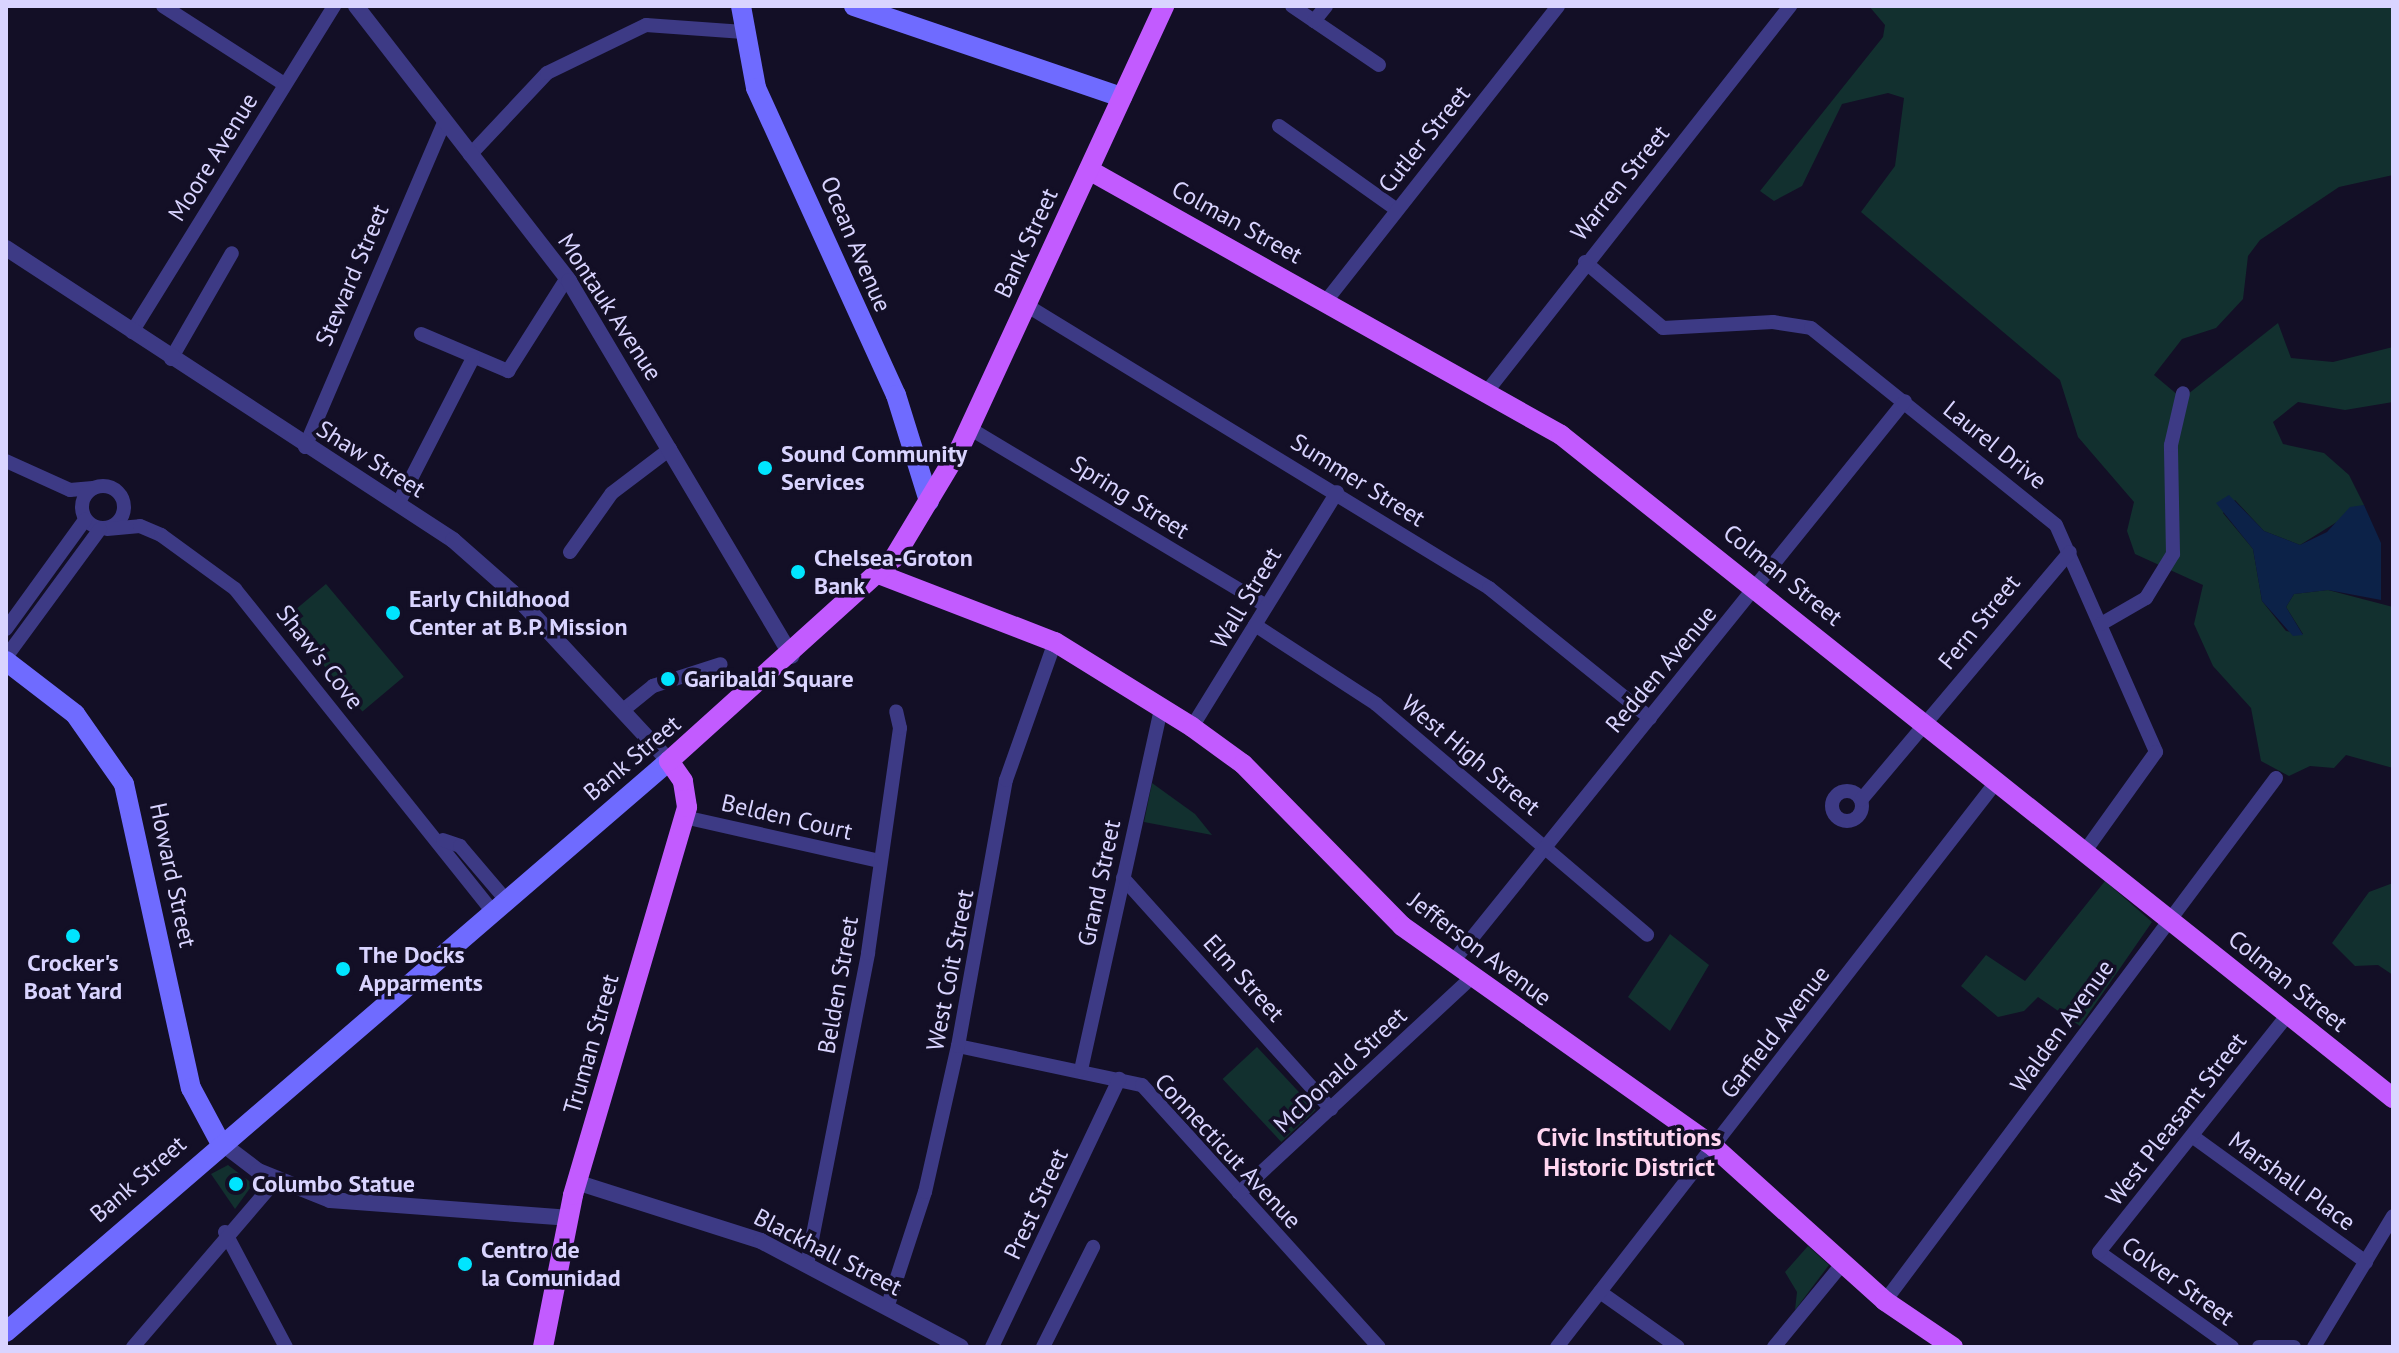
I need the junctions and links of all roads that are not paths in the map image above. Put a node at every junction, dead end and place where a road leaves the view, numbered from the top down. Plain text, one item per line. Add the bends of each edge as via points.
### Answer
1 (163, 6) edge
2 (334, 6) edge
3 (356, 6) edge
4 (741, 6) edge
5 (854, 6) edge
6 (1164, 6) edge
7 (1292, 6) edge
8 (1326, 6) edge
9 (1558, 6) edge
10 (1790, 6) edge
11 (1314, 21) junction
12 (744, 32) junction
13 (1379, 65) dead end
14 (284, 84) junction
15 (1122, 97) junction
16 (444, 122) junction
17 (1279, 126) dead end
18 (470, 155) junction
19 (1089, 170) junction
20 (1396, 209) junction
21 (6, 248) edge
22 (232, 253) dead end
23 (1585, 262) junction
24 (567, 278) junction
25 (1326, 301) junction
26 (1026, 305) junction
27 (132, 332) junction
28 (421, 334) dead end
29 (473, 358) junction
30 (171, 359) junction
31 (1488, 390) junction
32 (2183, 393) dead end
33 (1905, 401) junction
34 (969, 428) junction
35 (305, 447) junction
36 (670, 449) junction
37 (6, 461) edge
38 (62, 488) junction
39 (93, 488) junction
40 (1337, 492) junction
41 (124, 501) junction
42 (929, 501) junction
43 (398, 504) junction
44 (83, 514) junction
45 (140, 526) junction
46 (104, 529) junction
47 (570, 552) dead end
48 (2070, 552) junction
49 (881, 575) junction
50 (1758, 586) junction
51 (1266, 606) junction
52 (2101, 624) junction
53 (1255, 625) junction
54 (6, 629) edge
55 (1055, 642) junction
56 (792, 656) junction
57 (6, 659) edge
58 (721, 664) dead end
59 (1162, 706) junction
60 (622, 711) junction
61 (896, 711) dead end
62 (1650, 718) junction
63 (1926, 724) junction
64 (1192, 727) junction
65 (669, 761) junction
66 (2276, 778) dead end
67 (1997, 781) junction
68 (1861, 800) dead end
69 (684, 817) junction
70 (1544, 844) junction
71 (2085, 851) junction
72 (880, 861) junction
73 (1123, 878) junction
74 (499, 906) junction
75 (2169, 918) junction
76 (1647, 935) dead end
77 (1451, 964) junction
78 (1470, 979) junction
79 (2288, 1014) junction
80 (958, 1046) junction
81 (1081, 1070) junction
82 (1119, 1079) junction
83 (2393, 1098) edge
84 (1331, 1109) junction
85 (2192, 1136) junction
86 (220, 1142) junction
87 (1714, 1147) junction
88 (276, 1180) junction
89 (576, 1182) junction
90 (1239, 1193) junction
91 (2393, 1216) edge
92 (567, 1218) junction
93 (225, 1232) junction
94 (1093, 1247) dead end
95 (2099, 1252) joint
96 (2366, 1262) junction
97 (1843, 1263) junction
98 (807, 1265) junction
99 (1600, 1292) junction
100 (1885, 1301) junction
101 (887, 1308) junction
102 (6, 1332) edge
103 (133, 1347) edge
104 (286, 1347) edge
105 (543, 1347) edge
106 (961, 1347) edge
107 (992, 1347) edge
108 (1043, 1347) edge
109 (1379, 1347) edge
110 (1557, 1347) edge
111 (1678, 1347) edge
112 (1774, 1347) edge
113 (1953, 1347) edge
114 (2232, 1347) edge
115 (2259, 1347) edge
116 (2294, 1347) edge
117 (2314, 1347) edge

1 - 14 street
2 - 14 street, Moore Avenue
3 - 16 street, Montauk Avenue
4 - 12 main road, Ocean Avenue
5 - 15 main road
6 - 15 main road, Bank Street
7 - 11 street
8 - 11 street
9 - 20 street, Cutler Street
10 - 23 street, Warren Street
11 - 13 street
12 - 18 street via 646,25 547,73
12 - 42 main road, Ocean Avenue via 756,88 896,395
14 - 27 street, Moore Avenue
15 - 19 main road, Bank Street
16 - 18 street, Montauk Avenue
16 - 35 street, Steward Street
17 - 20 street
18 - 24 street, Montauk Avenue
19 - 25 main road, Colman Street
19 - 26 main road, Bank Street
20 - 25 street, Cutler Street
21 - 27 street, Shaw Street
22 - 30 street
23 - 31 street, Warren Street
23 - 33 street, Laurel Drive via 1663,328 1773,322 1811,328
24 - 29 street via 510,370
24 - 36 street, Montauk Avenue
25 - 31 main road, Colman Street
26 - 34 main road, Bank Street
26 - 40 street, Summer Street
27 - 30 street, Shaw Street
28 - 29 street
29 - 43 street
30 - 35 street, Shaw Street
31 - 50 main road, Colman Street via 1561,435
32 - 52 street via 2171,445 2173,554 2146,598
33 - 48 street, Laurel Drive via 2048,516
33 - 50 street, Redden Avenue
34 - 42 main road, Bank Street
34 - 51 street, Spring Street
35 - 43 street, Shaw Street
36 - 47 street via 612,493
36 - 56 street, Montauk Avenue
37 - 38 street
38 - 39 street
38 - 44 street
39 - 41 street via 111,487
39 - 44 street
40 - 51 street, Wall Street
40 - 62 street, Summer Street via 1489,588
41 - 45 street, Shaw's Cove
41 - 46 street via 121,519
42 - 49 main road, Bank Street
43 - 60 street, Shaw Street via 494,573
44 - 46 street
44 - 54 street
45 - 46 street
45 - 74 street, Shaw's Cove via 235,589 443,840 460,846
46 - 57 street
48 - 52 street, Laurel Drive
48 - 63 street, Fern Street
49 - 55 main road, Jefferson Avenue
49 - 56 main road, Bank Street
50 - 62 street, Redden Avenue
50 - 63 main road, Colman Street
51 - 53 street, Wall Street
52 - 71 street, Laurel Drive via 2156,752
53 - 64 street, Wall Street
53 - 70 street, West High Street via 1376,704
55 - 59 main road, Jefferson Avenue
55 - 80 street, West Coit Street via 1006,780
56 - 65 main road, Bank Street
57 - 86 main road, Howard Street via 75,714 124,784 191,1088
58 - 60 street via 653,686
59 - 64 main road, Jefferson Avenue
59 - 73 street, Grand Street
60 - 65 street, Shaw Street
61 - 72 street, Belden Street
62 - 70 street, Redden Avenue
63 - 67 main road, Colman Street
63 - 68 street, Fern Street
64 - 77 main road, Jefferson Avenue via 1243,764 1402,926
65 - 69 main road, Truman Street via 686,789
65 - 74 main road, Bank Street
66 - 75 street, Walden Avenue
67 - 71 main road, Colman Street
67 - 87 street, Garfield Avenue
69 - 72 street, Belden Court
69 - 89 main road, Truman Street
70 - 76 street, West High Street
70 - 77 street, Redden Avenue
71 - 75 main road, Colman Street
72 - 98 street, Belden Street
73 - 81 street, Grand Street
73 - 84 street, Elm Street
74 - 86 main road, Bank Street
75 - 79 main road, Colman Street
75 - 100 street, Walden Avenue
77 - 78 main road, Jefferson Avenue
78 - 84 street, McDonald Street
78 - 87 main road, Jefferson Avenue
79 - 83 main road, Colman Street
79 - 85 street, West Pleasant Street
80 - 81 street, Connecticut Avenue
80 - 101 street, West Coit Street via 911,1241
81 - 82 street, Connecticut Avenue
82 - 90 street, Connecticut Avenue via 1142,1085
82 - 107 street, Prest Street
84 - 90 street, McDonald Street
85 - 95 street, West Pleasant Street
85 - 96 street, Marshall Place
86 - 88 street
86 - 102 main road, Bank Street
87 - 97 main road, Jefferson Avenue
87 - 99 street, Garfield Avenue
88 - 92 street via 344,1203
88 - 93 street
89 - 92 main road, Truman Street
89 - 98 street, Blackhall Street via 752,1238
90 - 109 street, Connecticut Avenue
91 - 96 street
92 - 105 main road, Truman Street
93 - 103 street
93 - 104 street
94 - 108 street
95 - 114 street, Colver Street
96 - 117 street
97 - 100 main road, Jefferson Avenue
97 - 112 street
98 - 101 street, Blackhall Street
99 - 110 street, Garfield Avenue
99 - 111 street
100 - 113 main road, Jefferson Avenue
101 - 106 street, Blackhall Street
115 - 116 street

